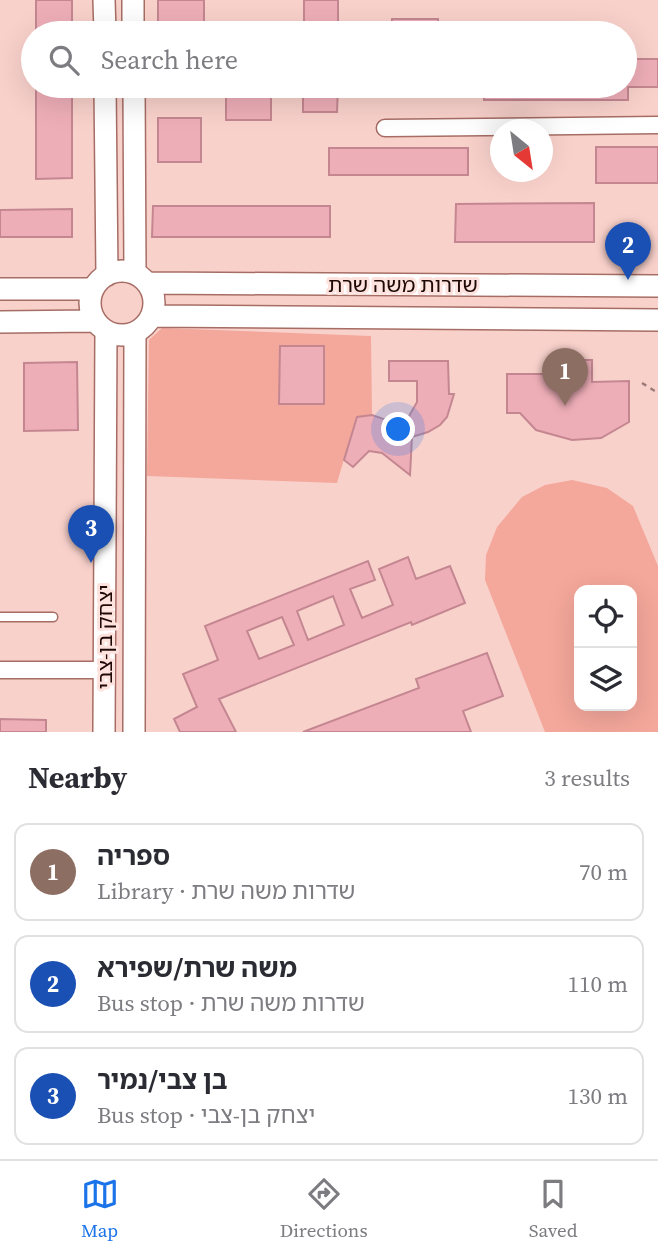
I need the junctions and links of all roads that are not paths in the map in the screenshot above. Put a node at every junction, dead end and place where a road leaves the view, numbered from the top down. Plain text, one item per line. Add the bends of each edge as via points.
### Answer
1 (104, 0) edge
2 (133, 0) edge
3 (104, 21) edge
4 (133, 21) edge
5 (105, 98) edge
6 (134, 98) edge
7 (658, 125) edge
8 (385, 128) dead end
9 (141, 278) junction
10 (100, 282) junction
11 (658, 286) edge
12 (0, 289) edge
13 (152, 316) junction
14 (658, 320) edge
15 (0, 322) edge
16 (101, 326) junction
17 (135, 333) junction
18 (0, 617) edge
19 (53, 617) dead end
20 (0, 670) edge
21 (104, 670) junction
22 (104, 732) edge
23 (134, 732) edge

1 - 3 street
2 - 4 street
5 - 10 street
6 - 9 street
7 - 8 street
9 - 10 street via 125,271
9 - 11 street, שדרות משה שרת
9 - 13 street via 154,299
10 - 12 street
10 - 16 street via 90,306
13 - 14 street, שדרות משה שרת
13 - 17 street
15 - 16 street
16 - 17 street via 121,336
16 - 21 street, יצחק בן-צבי
17 - 23 street, יצחק בן-צבי
18 - 19 lane
20 - 21 street
21 - 22 street, יצחק בן-צבי

